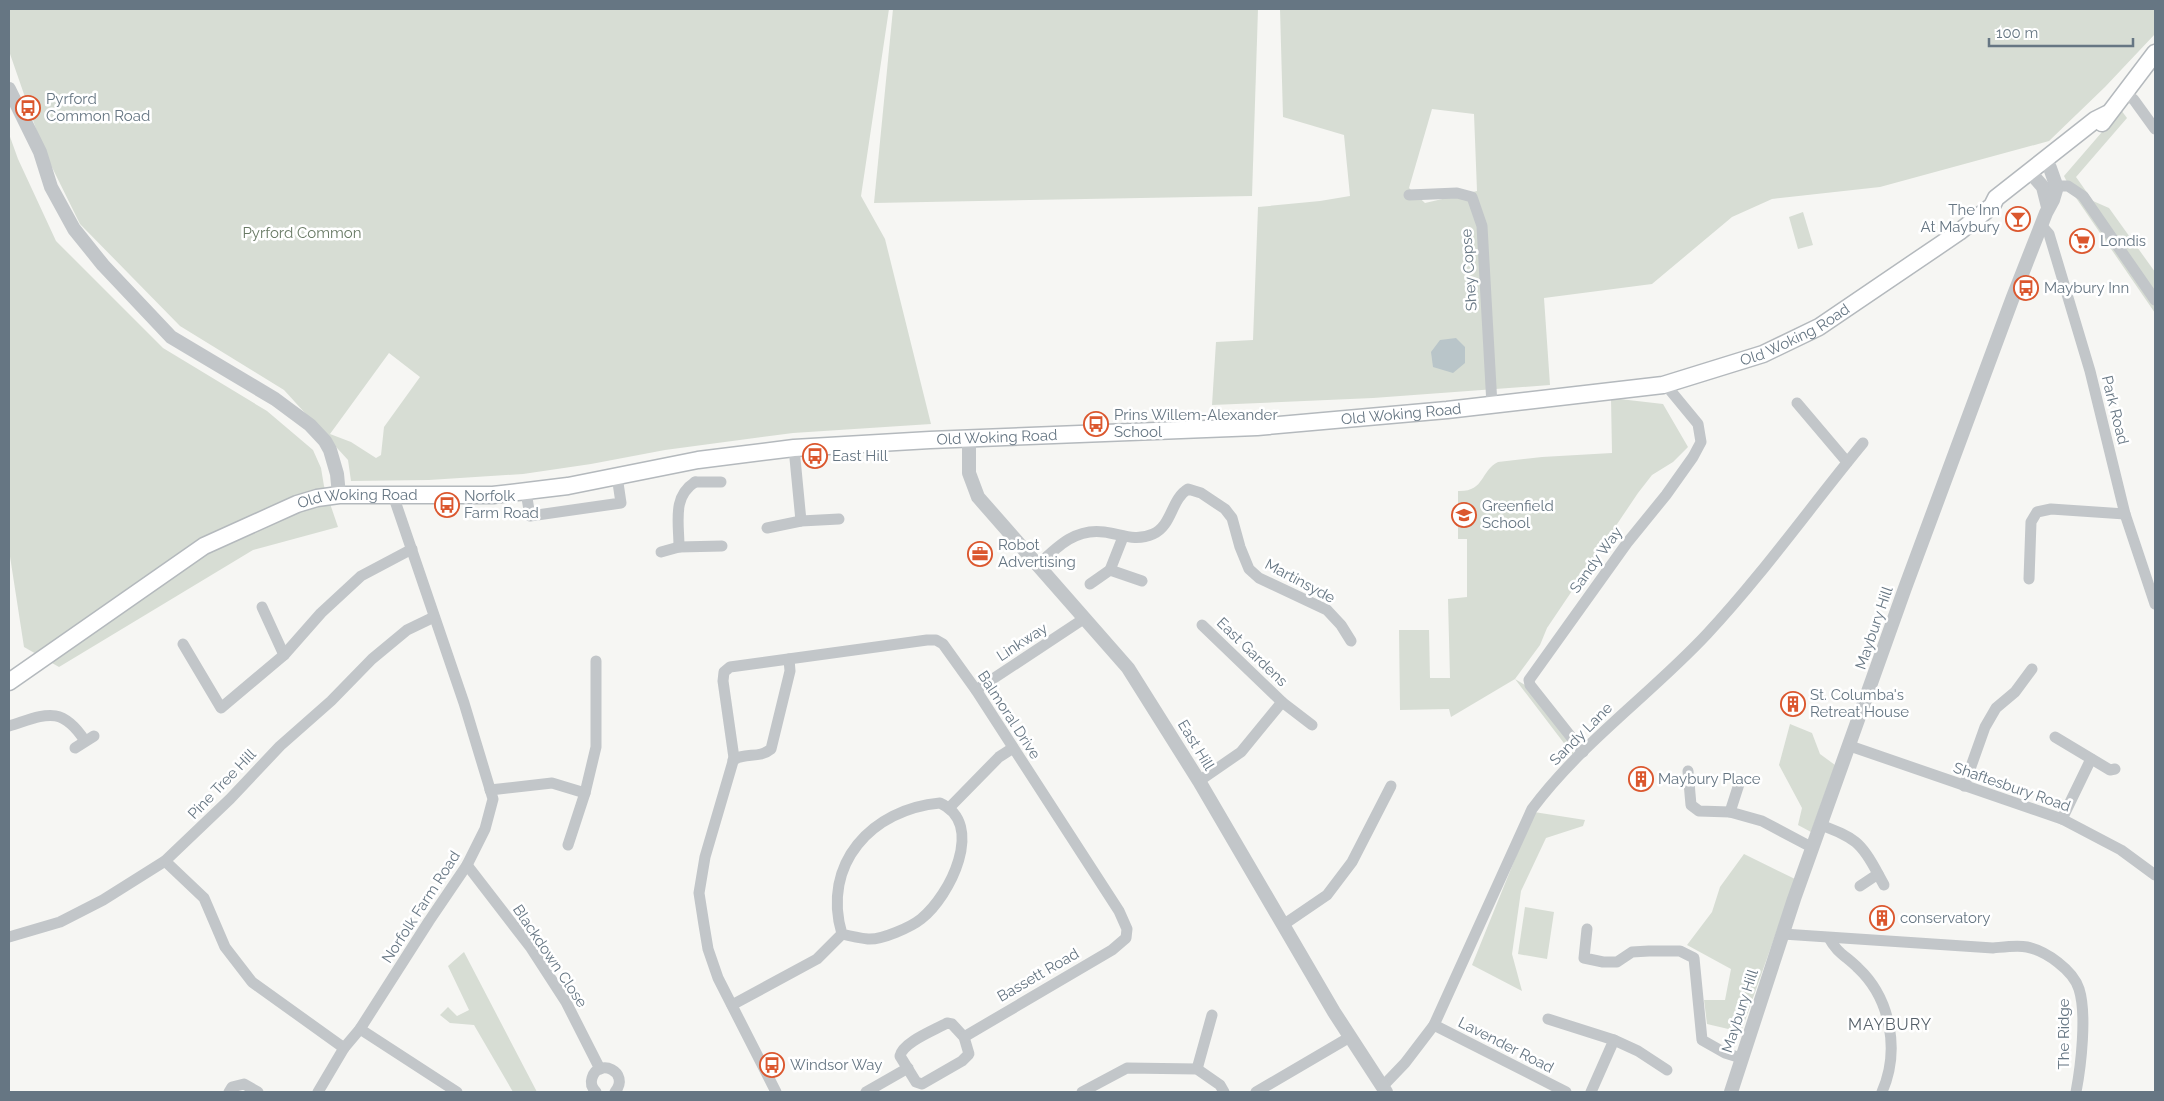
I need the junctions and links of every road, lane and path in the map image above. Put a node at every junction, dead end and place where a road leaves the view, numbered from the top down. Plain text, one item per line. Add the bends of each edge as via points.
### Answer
1 (2155, 53) edge
2 (9, 89) edge
3 (2126, 93) junction
4 (2155, 129) edge
5 (2048, 164) junction
6 (2033, 175) junction
7 (2056, 186) junction
8 (1409, 195) dead end
9 (2048, 207) junction
10 (2042, 226) junction
11 (2155, 300) edge
12 (1665, 384) junction
13 (1797, 403) dead end
14 (1492, 405) junction
15 (969, 438) junction
16 (1863, 443) dead end
17 (794, 448) junction
18 (698, 460) junction
19 (1847, 462) junction
20 (617, 476) junction
21 (695, 482) junction
22 (721, 482) dead end
23 (526, 492) junction
24 (339, 495) junction
25 (393, 495) junction
26 (2125, 514) junction
27 (839, 519) dead end
28 (801, 521) junction
29 (767, 528) dead end
30 (1123, 537) junction
31 (722, 546) dead end
32 (679, 547) junction
33 (412, 549) junction
34 (661, 552) dead end
35 (1037, 566) junction
36 (1110, 570) junction
37 (2029, 579) dead end
38 (1142, 582) dead end
39 (1090, 584) dead end
40 (2155, 604) edge
41 (262, 607) dead end
42 (434, 617) junction
43 (1085, 618) junction
44 (1202, 624) dead end
45 (1351, 641) dead end
46 (183, 644) dead end
47 (284, 655) junction
48 (789, 659) junction
49 (596, 660) dead end
50 (2032, 669) dead end
51 (9, 682) edge
52 (976, 690) junction
53 (1282, 702) junction
54 (1312, 725) dead end
55 (9, 726) edge
56 (2055, 737) dead end
57 (1850, 746) junction
58 (75, 748) dead end
59 (1013, 748) junction
60 (1583, 752) junction
61 (2091, 759) junction
62 (733, 760) junction
63 (2115, 769) dead end
64 (1688, 771) dead end
65 (1200, 781) junction
66 (1739, 784) dead end
67 (1390, 786) dead end
68 (1964, 786) junction
69 (490, 790) junction
70 (585, 793) junction
71 (950, 807) junction
72 (1730, 812) junction
73 (2062, 819) junction
74 (1821, 825) junction
75 (568, 845) dead end
76 (1813, 848) junction
77 (165, 861) junction
78 (468, 865) junction
79 (1878, 874) junction
80 (2155, 875) edge
81 (1884, 885) dead end
82 (1860, 886) dead end
83 (1283, 925) junction
84 (1587, 929) dead end
85 (842, 934) junction
86 (1783, 934) junction
87 (9, 937) edge
88 (1126, 938) joint
89 (1829, 938) junction
90 (732, 1005) junction
91 (1212, 1015) dead end
92 (1548, 1019) dead end
93 (1434, 1025) junction
94 (360, 1029) junction
95 (964, 1037) junction
96 (1350, 1037) junction
97 (1614, 1040) junction
98 (344, 1048) junction
99 (1741, 1058) junction
100 (908, 1068) junction
101 (600, 1069) junction
102 (1197, 1070) junction
103 (1667, 1070) dead end
104 (1384, 1090) edge
105 (1560, 1091) edge
106 (230, 1092) edge
107 (258, 1092) edge
108 (318, 1092) edge
109 (457, 1092) edge
110 (596, 1092) edge
111 (615, 1092) edge
112 (776, 1092) edge
113 (866, 1092) edge
114 (1082, 1092) edge
115 (1224, 1092) edge
116 (1256, 1092) edge
117 (1591, 1092) edge
118 (1731, 1092) edge
119 (1882, 1092) edge
120 (2076, 1092) edge

1 - 3 main road, Old Woking Road
2 - 24 street via 40,152 51,187 74,229 103,265 172,337 275,399 310,425 330,450 338,474
3 - 4 street
3 - 5 main road, Old Woking Road via 2095,132
5 - 6 main road, Old Woking Road
5 - 7 street
6 - 9 street via 2045,192
6 - 12 main road, Old Woking Road via 1996,198 1992,206 1959,232 1820,327 1763,354
7 - 9 street, Maybury Hill
7 - 11 street via 2068,186 2083,196
8 - 14 street, Shey Copse via 1457,193 1472,197 1482,226
9 - 10 street, Maybury Hill
10 - 26 street, Park Road via 2049,234 2090,371
10 - 57 street, Maybury Hill via 1905,588
12 - 14 main road, Old Woking Road
12 - 60 street, Sandy Way via 1698,424 1701,442 1682,473 1627,543 1529,680
13 - 19 street
14 - 15 main road, Old Woking Road via 1257,428
15 - 17 main road, Old Woking Road
15 - 35 street, East Hill via 969,473 978,497
16 - 19 street, Sandy Lane
17 - 18 main road, Old Woking Road
17 - 28 street
18 - 20 main road, Old Woking Road
18 - 21 street via 700,469
19 - 60 street, Sandy Lane via 1706,636
20 - 23 main road, Old Woking Road
20 - 23 street via 620,503 530,516
21 - 22 street
21 - 32 street via 684,489 679,500
23 - 25 main road, Old Woking Road via 467,496
24 - 25 main road, Old Woking Road
24 - 51 main road, Old Woking Road via 297,504 204,546
25 - 33 street, Norfolk Farm Road
26 - 37 street via 2051,509 2037,512 2030,522
26 - 40 street, Park Road
27 - 28 street
28 - 29 street
30 - 35 street, Martinsyde via 1085,532 1062,542
30 - 36 street
30 - 45 street, Martinsyde via 1153,534 1166,523 1182,492 1188,489 1201,493 1225,509 1232,518 1249,569 1259,578 1327,610 1342,625
31 - 32 street
32 - 34 street
33 - 42 street, Norfolk Farm Road
33 - 47 street via 362,576
35 - 43 street, East Hill
36 - 38 street
36 - 39 street
41 - 47 street
42 - 69 street, Norfolk Farm Road
42 - 77 street, Pine Tree Hill via 407,630 372,660
43 - 52 street, Linkway
43 - 65 street, East Hill via 1128,668
44 - 53 street, East Gardens
46 - 47 street via 221,708
48 - 52 street, Balmoral Drive via 936,640 943,644
48 - 62 street via 790,672 771,749 766,754 744,755
48 - 62 street, Balmoral Drive via 730,667 724,672
49 - 70 street via 596,748
50 - 68 street via 2015,692 1996,708 1985,727
52 - 59 street, Balmoral Drive
53 - 54 street, East Gardens
53 - 65 street, East Gardens via 1241,752
55 - 58 street via 39,716 65,718 90,739
56 - 61 street
57 - 68 street, Shaftesbury Road
57 - 74 street, Maybury Hill
59 - 71 street via 999,757
59 - 88 street, Balmoral Drive via 1119,911 1127,929
60 - 93 street, Sandy Lane via 1543,794 1524,823
61 - 63 street via 2110,770
61 - 73 street
62 - 90 street, Balmoral Drive via 705,856 700,893 708,949
64 - 72 street via 1691,805 1700,811
65 - 83 street, East Hill
66 - 72 street
67 - 83 street via 1352,862 1326,895
68 - 73 street, Shaftesbury Road
69 - 70 street via 552,783
69 - 78 street, Norfolk Farm Road via 493,800 485,829
70 - 75 street
71 - 85 street via 940,803 919,805 887,818 866,834 845,861 836,890 837,918
71 - 85 street via 962,836 958,868 922,919 870,939
72 - 76 street via 1762,821
73 - 80 street, Shaftesbury Road via 2121,850
74 - 76 street, Maybury Hill
74 - 79 street via 1851,837 1861,846
76 - 86 street, Maybury Hill
77 - 87 street, Pine Tree Hill via 103,900 60,922
77 - 98 street via 204,898 225,947 252,982
78 - 94 street, Norfolk Farm Road
78 - 101 street, Blackdown Close via 531,948 566,1002
79 - 81 street
79 - 82 street
83 - 96 street, East Hill
84 - 99 street via 1584,958 1617,962 1632,952 1649,950 1680,951 1694,958 1702,1040
85 - 90 street via 817,959
86 - 89 street, The Ridge
86 - 99 street, Maybury Hill
88 - 95 street, Bassett Road via 1112,950
89 - 119 street via 1836,950 1859,968 1882,1001 1891,1031 1890,1061
89 - 120 street, The Ridge via 1987,948 2026,947 2043,952 2070,973 2079,988 2082,1015
90 - 112 street, Balmoral Drive
91 - 102 street
92 - 97 street
93 - 104 street, Sandy Lane
93 - 105 street, Lavender Road
94 - 98 street, Norfolk Farm Road
94 - 109 street
95 - 100 street via 969,1054 922,1084 916,1082
95 - 100 street via 947,1023 910,1043 901,1050 900,1056
96 - 104 street, East Hill
96 - 116 street
97 - 103 street
97 - 117 street
98 - 108 street, Norfolk Farm Road
99 - 118 street, Maybury Hill
100 - 113 street
101 - 110 street via 592,1079 592,1088
101 - 111 street via 616,1072 620,1080
102 - 114 street via 1127,1068
102 - 115 street via 1220,1085
106 - 107 street via 232,1087 244,1084

